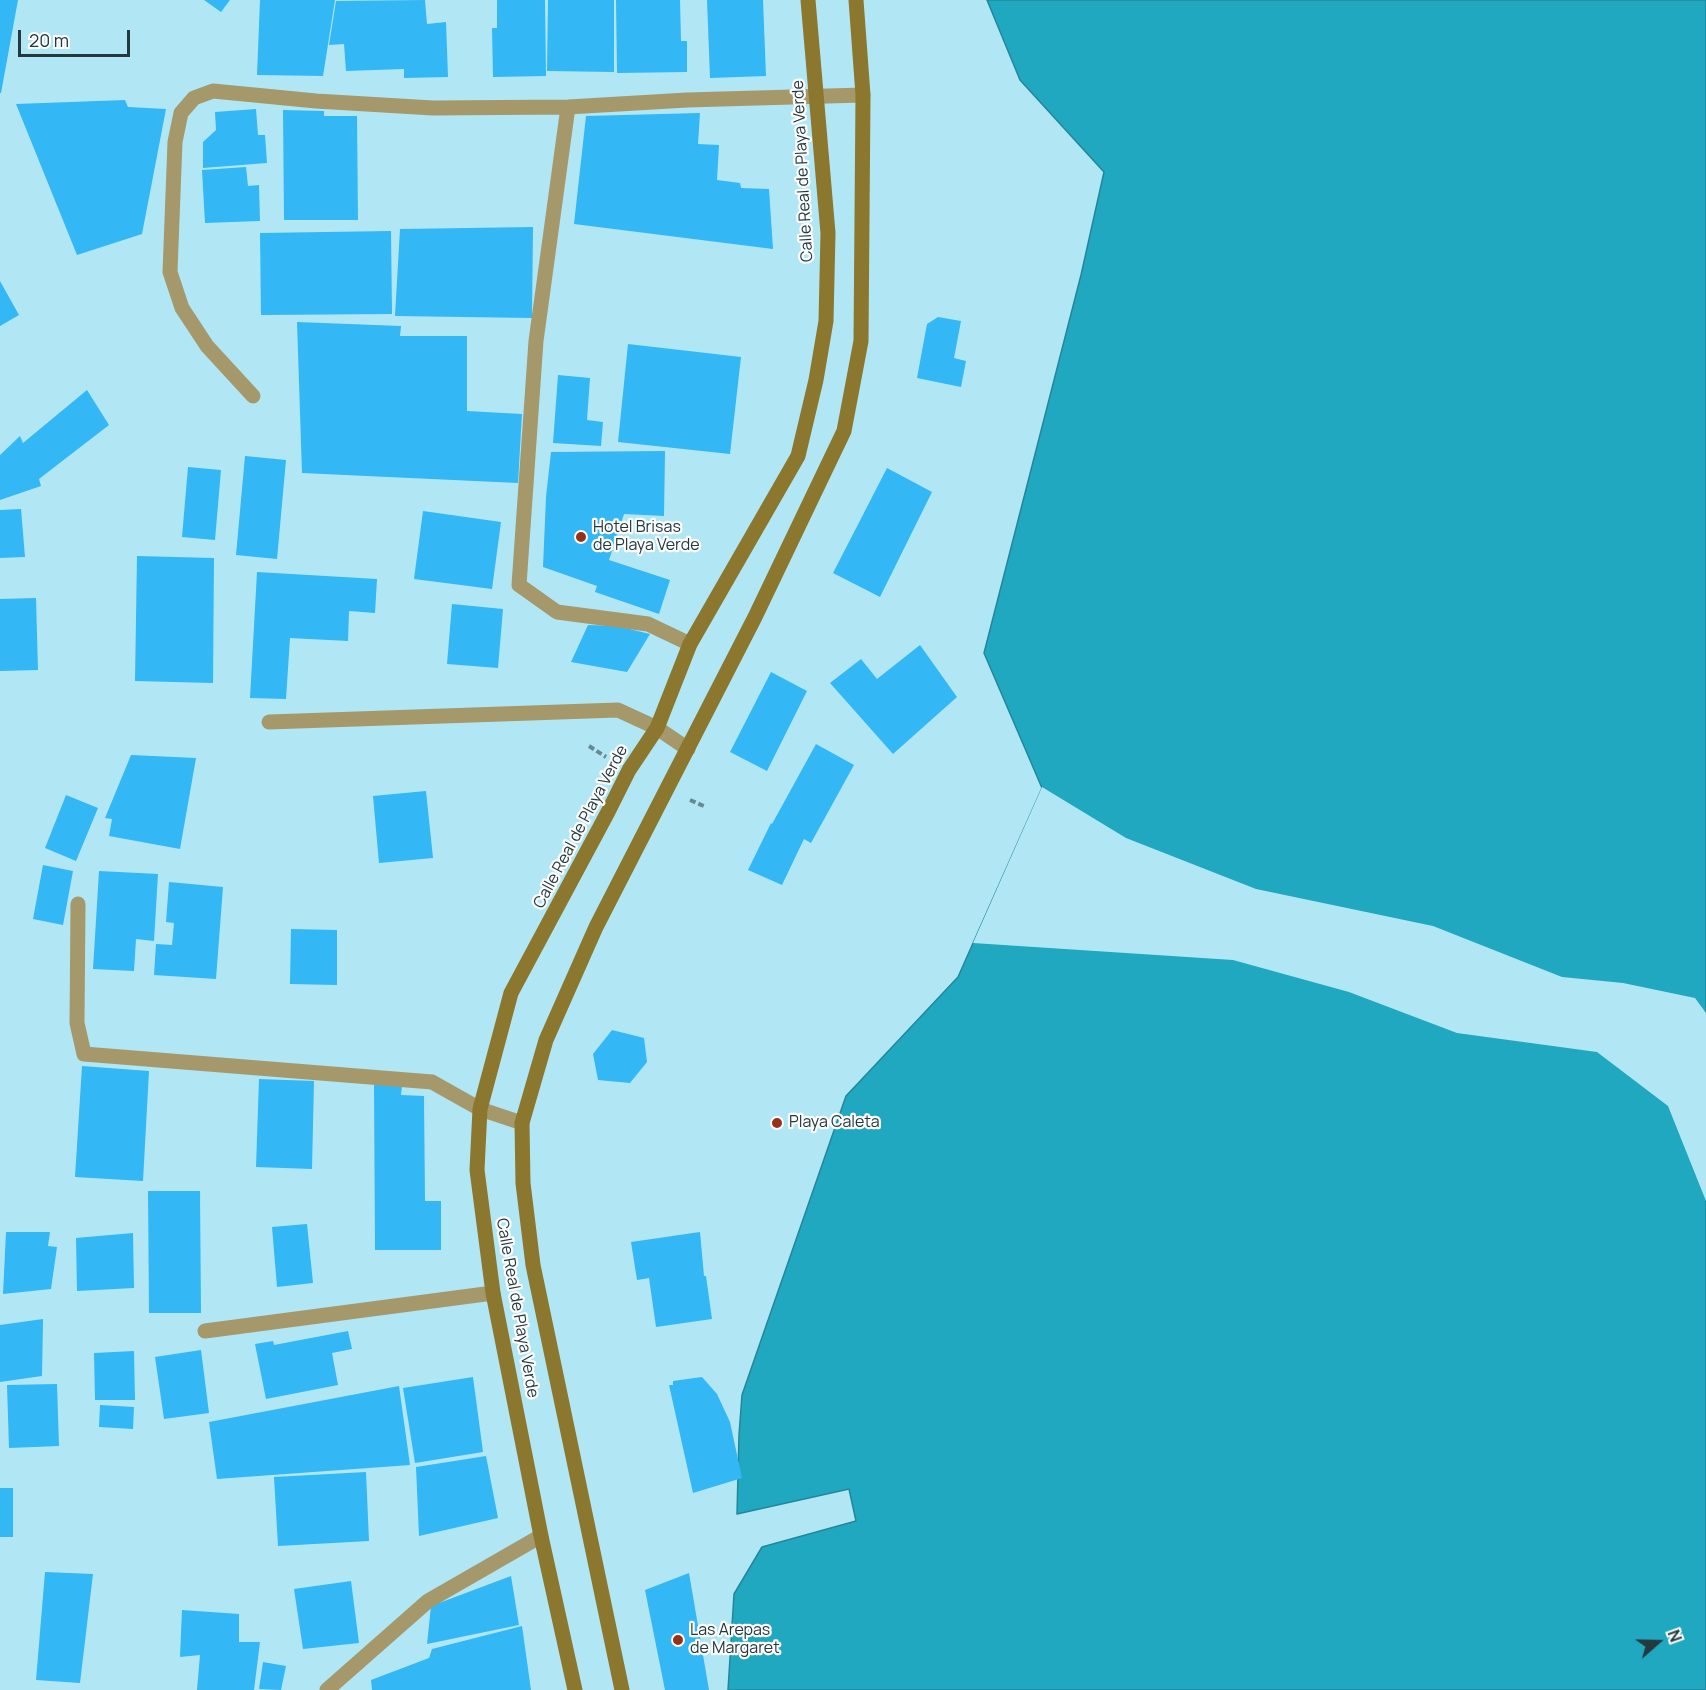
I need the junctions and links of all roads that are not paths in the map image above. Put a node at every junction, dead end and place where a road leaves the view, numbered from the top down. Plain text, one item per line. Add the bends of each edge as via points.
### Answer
1 (808, 0) edge
2 (856, 0) edge
3 (863, 95) junction
4 (817, 96) junction
5 (568, 107) junction
6 (253, 396) dead end
7 (690, 644) junction
8 (269, 722) dead end
9 (657, 728) junction
10 (688, 749) junction
11 (78, 904) dead end
12 (480, 1109) junction
13 (522, 1123) junction
14 (493, 1293) junction
15 (205, 1331) dead end
16 (541, 1536) junction
17 (327, 1690) edge
18 (575, 1690) edge
19 (622, 1690) edge

1 - 4 street, Calle Real de Playa Verde
2 - 3 street, Calle Real de Playa Verde
3 - 4 street
3 - 10 street, Calle Real de Playa Verde via 861,341 844,431
4 - 5 street
4 - 7 street, Calle Real de Playa Verde via 828,233 826,321 816,380 798,456
5 - 6 street via 433,108 213,91 194,98 181,113 175,142 170,272 182,308 207,346
5 - 7 street via 536,341 519,585 557,612 648,624
7 - 9 street, Calle Real de Playa Verde
8 - 9 street via 618,710
9 - 10 street
9 - 12 street, Calle Real de Playa Verde via 629,770 511,993
10 - 13 street, Calle Real de Playa Verde via 596,927 546,1040
11 - 12 street via 77,1023 84,1054 432,1082
12 - 13 street
12 - 14 street, Calle Real de Playa Verde via 477,1170
13 - 19 street, Calle Real de Playa Verde via 523,1183 534,1264
14 - 15 street
14 - 16 street, Calle Real de Playa Verde
16 - 17 street via 428,1601
16 - 18 street, Calle Real de Playa Verde

